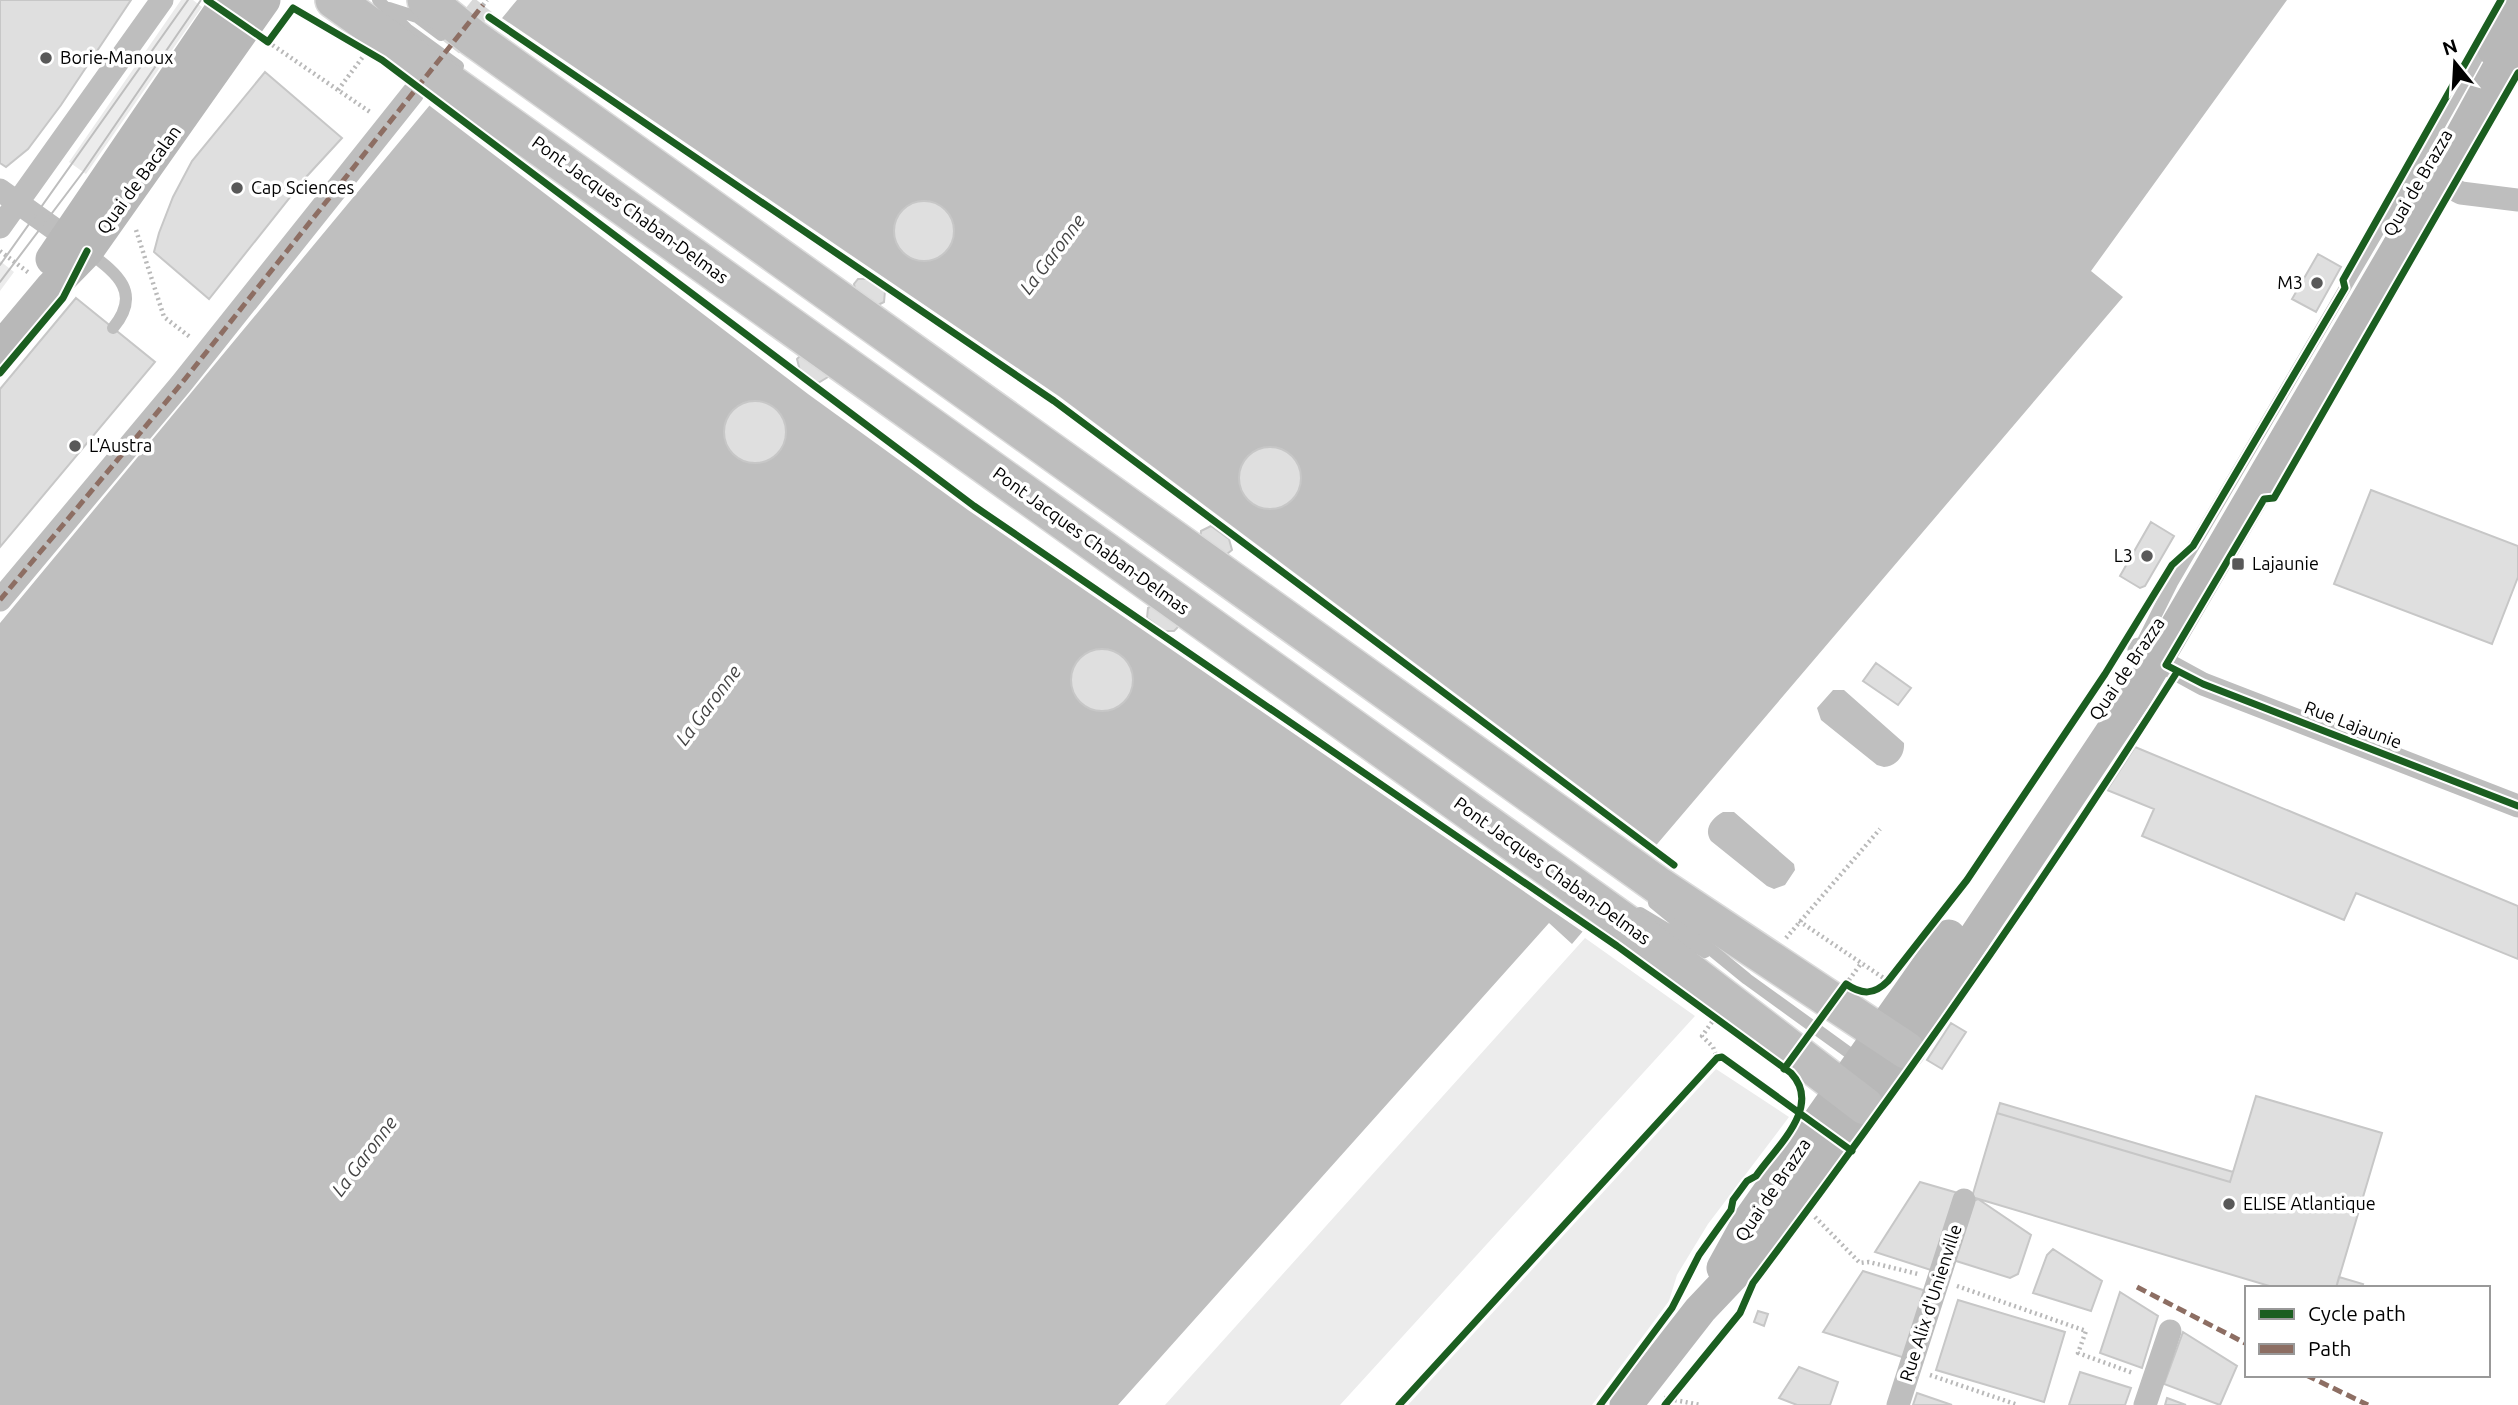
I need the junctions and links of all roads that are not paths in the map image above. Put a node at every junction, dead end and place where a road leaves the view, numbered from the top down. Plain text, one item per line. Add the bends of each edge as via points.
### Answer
1 (162, 0) edge
2 (228, 0) edge
3 (264, 0) edge
4 (334, 0) edge
5 (426, 0) edge
6 (2510, 0) edge
7 (384, 4) edge
8 (2518, 6) edge
9 (2518, 33) edge
10 (460, 49) edge
11 (2518, 54) edge
12 (2440, 183) junction
13 (9, 197) edge
14 (2518, 200) edge
15 (0, 227) edge
16 (77, 245) junction
17 (0, 323) edge
18 (113, 328) dead end
19 (0, 349) edge
20 (0, 600) edge
21 (2160, 662) junction
22 (2518, 806) edge
23 (1641, 903) junction
24 (1874, 1070) junction
25 (1965, 1200) dead end
26 (2170, 1331) dead end
27 (1626, 1405) edge
28 (1898, 1405) edge
29 (2146, 1405) edge

1 - 13 street
2 - 16 main road, Quai de Bacalan
3 - 16 main road, Quai de Bacalan
4 - 10 main road, Pont Jacques Chaban-Delmas
5 - 10 main road, Pont Jacques Chaban-Delmas
6 - 21 lane via 2172,583
7 - 10 lane via 407,29
8 - 12 main road, Quai de Brazza
9 - 12 main road, Quai de Brazza
10 - 20 street via 388,125
10 - 23 main road, Pont Jacques Chaban-Delmas
10 - 23 main road, Pont Jacques Chaban-Delmas
11 - 12 lane
12 - 14 street
12 - 21 main road, Quai de Brazza
13 - 15 street
13 - 16 street
16 - 17 main road, Quai de Bacalan
16 - 18 lane via 118,276 124,286 126,307
16 - 19 main road, Quai de Bacalan via 51,288
21 - 22 street, Rue Lajaunie
21 - 24 main road, Quai de Brazza
21 - 24 main road, Quai de Brazza via 1947,979 1933,1014
23 - 24 main road, Pont Jacques Chaban-Delmas
23 - 24 main road, Pont Jacques Chaban-Delmas
23 - 24 lane
24 - 27 main road, Quai de Brazza via 1750,1219 1700,1310
25 - 28 street, Rue Alix d'Unienville
26 - 29 street

